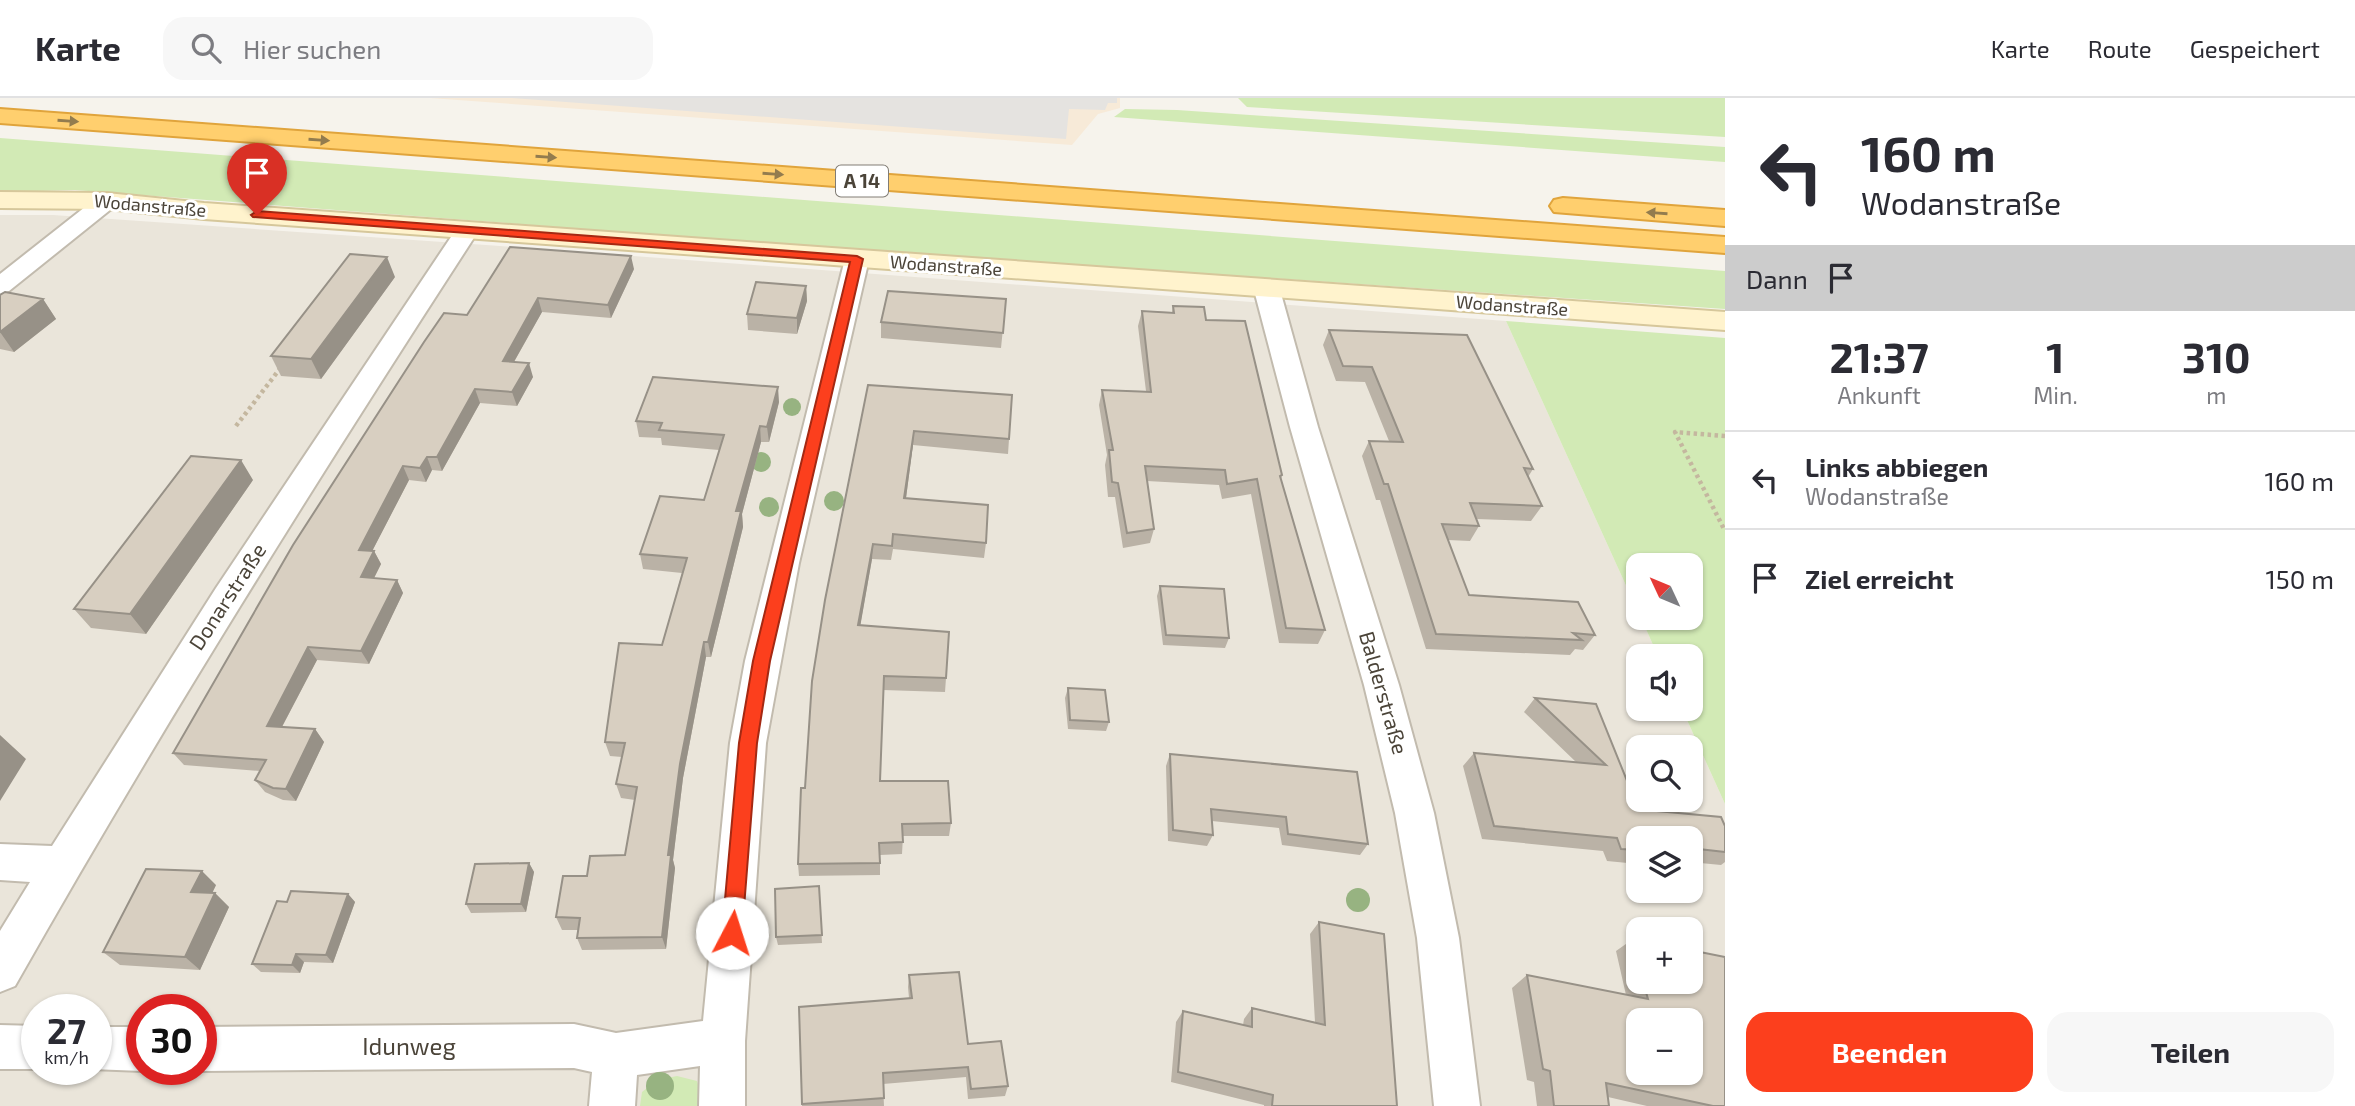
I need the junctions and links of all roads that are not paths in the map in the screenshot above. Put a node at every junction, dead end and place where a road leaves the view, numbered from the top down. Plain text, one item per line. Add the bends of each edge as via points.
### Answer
1 (76, 98) edge
2 (0, 116) edge
3 (810, 152) dead end
4 (0, 200) edge
5 (107, 201) junction
6 (1545, 205) dead end
7 (1725, 218) edge
8 (467, 230) junction
9 (1725, 245) edge
10 (857, 259) junction
11 (0, 286) edge
12 (1267, 289) junction
13 (1725, 321) edge
14 (0, 862) edge
15 (62, 865) junction
16 (0, 971) edge
17 (723, 1041) junction
18 (0, 1047) edge
19 (21, 1048) edge
20 (217, 1049) edge
21 (616, 1055) junction
22 (612, 1106) edge
23 (722, 1106) edge
24 (1457, 1106) edge

1 - 3 highway, A 14
2 -> 9 highway, A 14
4 - 5 street, Wodanstraße
5 - 8 street, Wodanstraße
5 - 11 street
7 -> 6 highway
8 - 10 street, Wodanstraße
8 - 15 street, Donarstraße via 195,649
10 - 12 street, Wodanstraße
10 - 17 street via 762,661 748,743
12 - 13 street, Wodanstraße
12 - 24 street, Balderstraße via 1406,774 1430,897
14 - 15 street
15 - 16 street, Donarstraße
17 - 21 street, Idunweg
17 - 23 street
18 - 19 street
20 - 21 street, Idunweg via 574,1046
21 - 22 street

